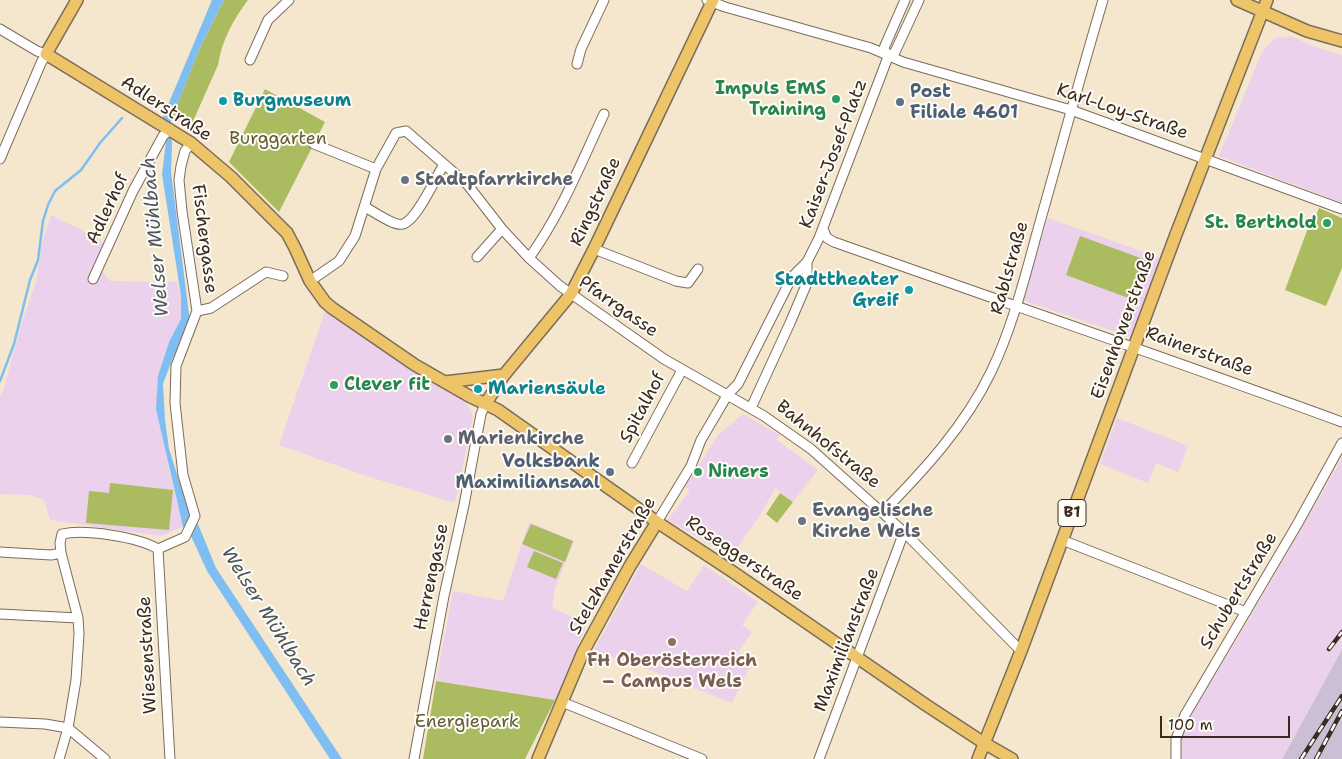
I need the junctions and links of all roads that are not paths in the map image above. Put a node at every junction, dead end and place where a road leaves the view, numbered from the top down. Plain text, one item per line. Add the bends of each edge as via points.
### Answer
1 (77, 0) edge
2 (289, 0) edge
3 (604, 0) edge
4 (906, 0) edge
5 (919, 0) edge
6 (1103, 0) edge
7 (1237, 0) edge
8 (1267, 0) edge
9 (710, 1) edge
10 (1262, 12) junction
11 (0, 29) edge
12 (1342, 41) edge
13 (46, 54) junction
14 (888, 57) junction
15 (250, 60) dead end
16 (577, 64) dead end
17 (1071, 110) junction
18 (604, 114) dead end
19 (167, 131) junction
20 (191, 143) junction
21 (314, 144) dead end
22 (1207, 158) junction
23 (0, 159) edge
24 (444, 164) junction
25 (376, 169) junction
26 (365, 207) junction
27 (1342, 209) edge
28 (502, 229) junction
29 (823, 229) junction
30 (594, 249) junction
31 (477, 257) dead end
32 (529, 258) junction
33 (807, 262) junction
34 (698, 269) dead end
35 (283, 276) dead end
36 (93, 279) dead end
37 (310, 281) junction
38 (571, 294) junction
39 (1016, 307) junction
40 (197, 311) junction
41 (1135, 347) junction
42 (682, 370) junction
43 (504, 375) junction
44 (445, 382) junction
45 (728, 394) junction
46 (486, 403) junction
47 (751, 408) junction
48 (1342, 422) edge
49 (1342, 443) edge
50 (632, 463) dead end
51 (883, 512) junction
52 (657, 522) junction
53 (904, 532) junction
54 (1062, 540) junction
55 (158, 548) junction
56 (0, 552) edge
57 (61, 553) junction
58 (1246, 612) junction
59 (0, 614) edge
60 (78, 618) junction
61 (1021, 651) junction
62 (858, 658) junction
63 (562, 702) junction
64 (0, 722) edge
65 (68, 728) junction
66 (984, 743) junction
67 (59, 759) edge
68 (105, 759) edge
69 (170, 759) edge
70 (414, 759) edge
71 (538, 759) edge
72 (702, 759) edge
73 (819, 759) edge
74 (978, 759) edge
75 (1012, 759) edge
76 (1176, 759) edge

1 - 13 main road
2 - 15 street via 268,20
3 - 16 street
4 - 14 street, Kaiser-Josef-Platz via 884,48
5 - 14 street, Kaiser-Josef-Platz via 895,52
6 - 17 street, Rablstraße
7 - 10 main road
8 - 10 main road, B1
9 - 14 street, Karl-Loy-Straße via 871,48
9 - 30 main road, Ringstraße
10 - 12 main road via 1307,31
10 - 22 main road, Eisenhowerstraße / B1
11 - 13 street, Adlerstraße
13 - 19 main road, Adlerstraße
13 - 23 street
14 - 17 street, Karl-Loy-Straße
14 - 29 street, Kaiser-Josef-Platz
17 - 22 street, Karl-Loy-Straße
17 - 39 street, Rablstraße
18 - 32 street via 572,183
19 - 20 main road, Adlerstraße
19 - 36 street, Adlerhof via 133,191
20 - 37 main road, Adlerstraße via 231,177 286,233
20 - 40 street, Fischergasse via 185,151 179,180
21 - 25 street
22 - 27 street, Karl-Loy-Straße
22 - 41 main road, Eisenhowerstraße / B1
24 - 25 street, Pfarrgasse via 406,131 396,133
24 - 26 street via 414,216 404,224 396,224
24 - 28 street, Pfarrgasse via 467,184
25 - 26 street
26 - 37 street via 355,236 338,261
28 - 31 street
28 - 32 street, Pfarrgasse
29 - 33 street, Kaiser-Josef-Platz
29 - 39 street, Rainerstraße via 827,238 834,242
30 - 34 street via 676,281 688,283
30 - 38 main road, Ringstraße
32 - 38 street, Pfarrgasse
33 - 45 street, Kaiser-Josef-Platz via 792,277 738,384
33 - 47 street, Kaiser-Josef-Platz via 806,283 792,320
35 - 40 street, Fischergasse via 266,272 211,308
37 - 44 main road, Adlerstraße via 332,308 414,365
38 - 42 street, Pfarrgasse
38 - 43 main road, Ringstraße
39 - 41 street, Rainerstraße
39 - 51 street, Rablstraße via 1001,349 962,421 934,458
40 - 55 street, Fischergasse via 176,366 175,403 183,475 194,520 185,537
41 - 48 street, Rainerstraße
41 - 54 main road, Eisenhowerstraße / B1
42 - 45 street, Pfarrgasse
42 - 50 street, Spitalhof
43 - 44 main road
43 - 46 main road, Ringstraße
44 - 46 main road, Adlerstraße
45 - 47 street, Bahnhofstraße
45 - 52 street, Stelzhamerstraße via 701,440 691,466
46 - 52 main road, Roseggerstraße
46 - 70 street, Herrengasse via 481,414 444,596
47 - 51 street, Bahnhofstraße via 810,449
49 - 58 street, Schubertstraße
51 - 53 street, Bahnhofstraße
52 - 62 main road, Roseggerstraße
52 - 63 main road, Stelzhamerstraße via 591,637
53 - 61 street, Bahnhofstraße
53 - 62 street, Maximilianstraße
54 - 58 street
54 - 61 main road, Eisenhowerstraße / B1
55 - 57 street via 148,543 86,532 62,534
55 - 69 street, Wiesenstraße
56 - 57 street
57 - 60 street
58 - 76 street, Schubertstraße via 1184,715 1176,738
59 - 60 street
60 - 65 street via 80,634 76,680
61 - 66 main road, B1
62 - 66 main road, Roseggerstraße
62 - 73 street, Maximilianstraße
63 - 71 main road, Stelzhamerstraße
63 - 72 street
64 - 65 street
65 - 67 street
65 - 68 street
66 - 74 main road, B1
66 - 75 main road, Roseggerstraße

